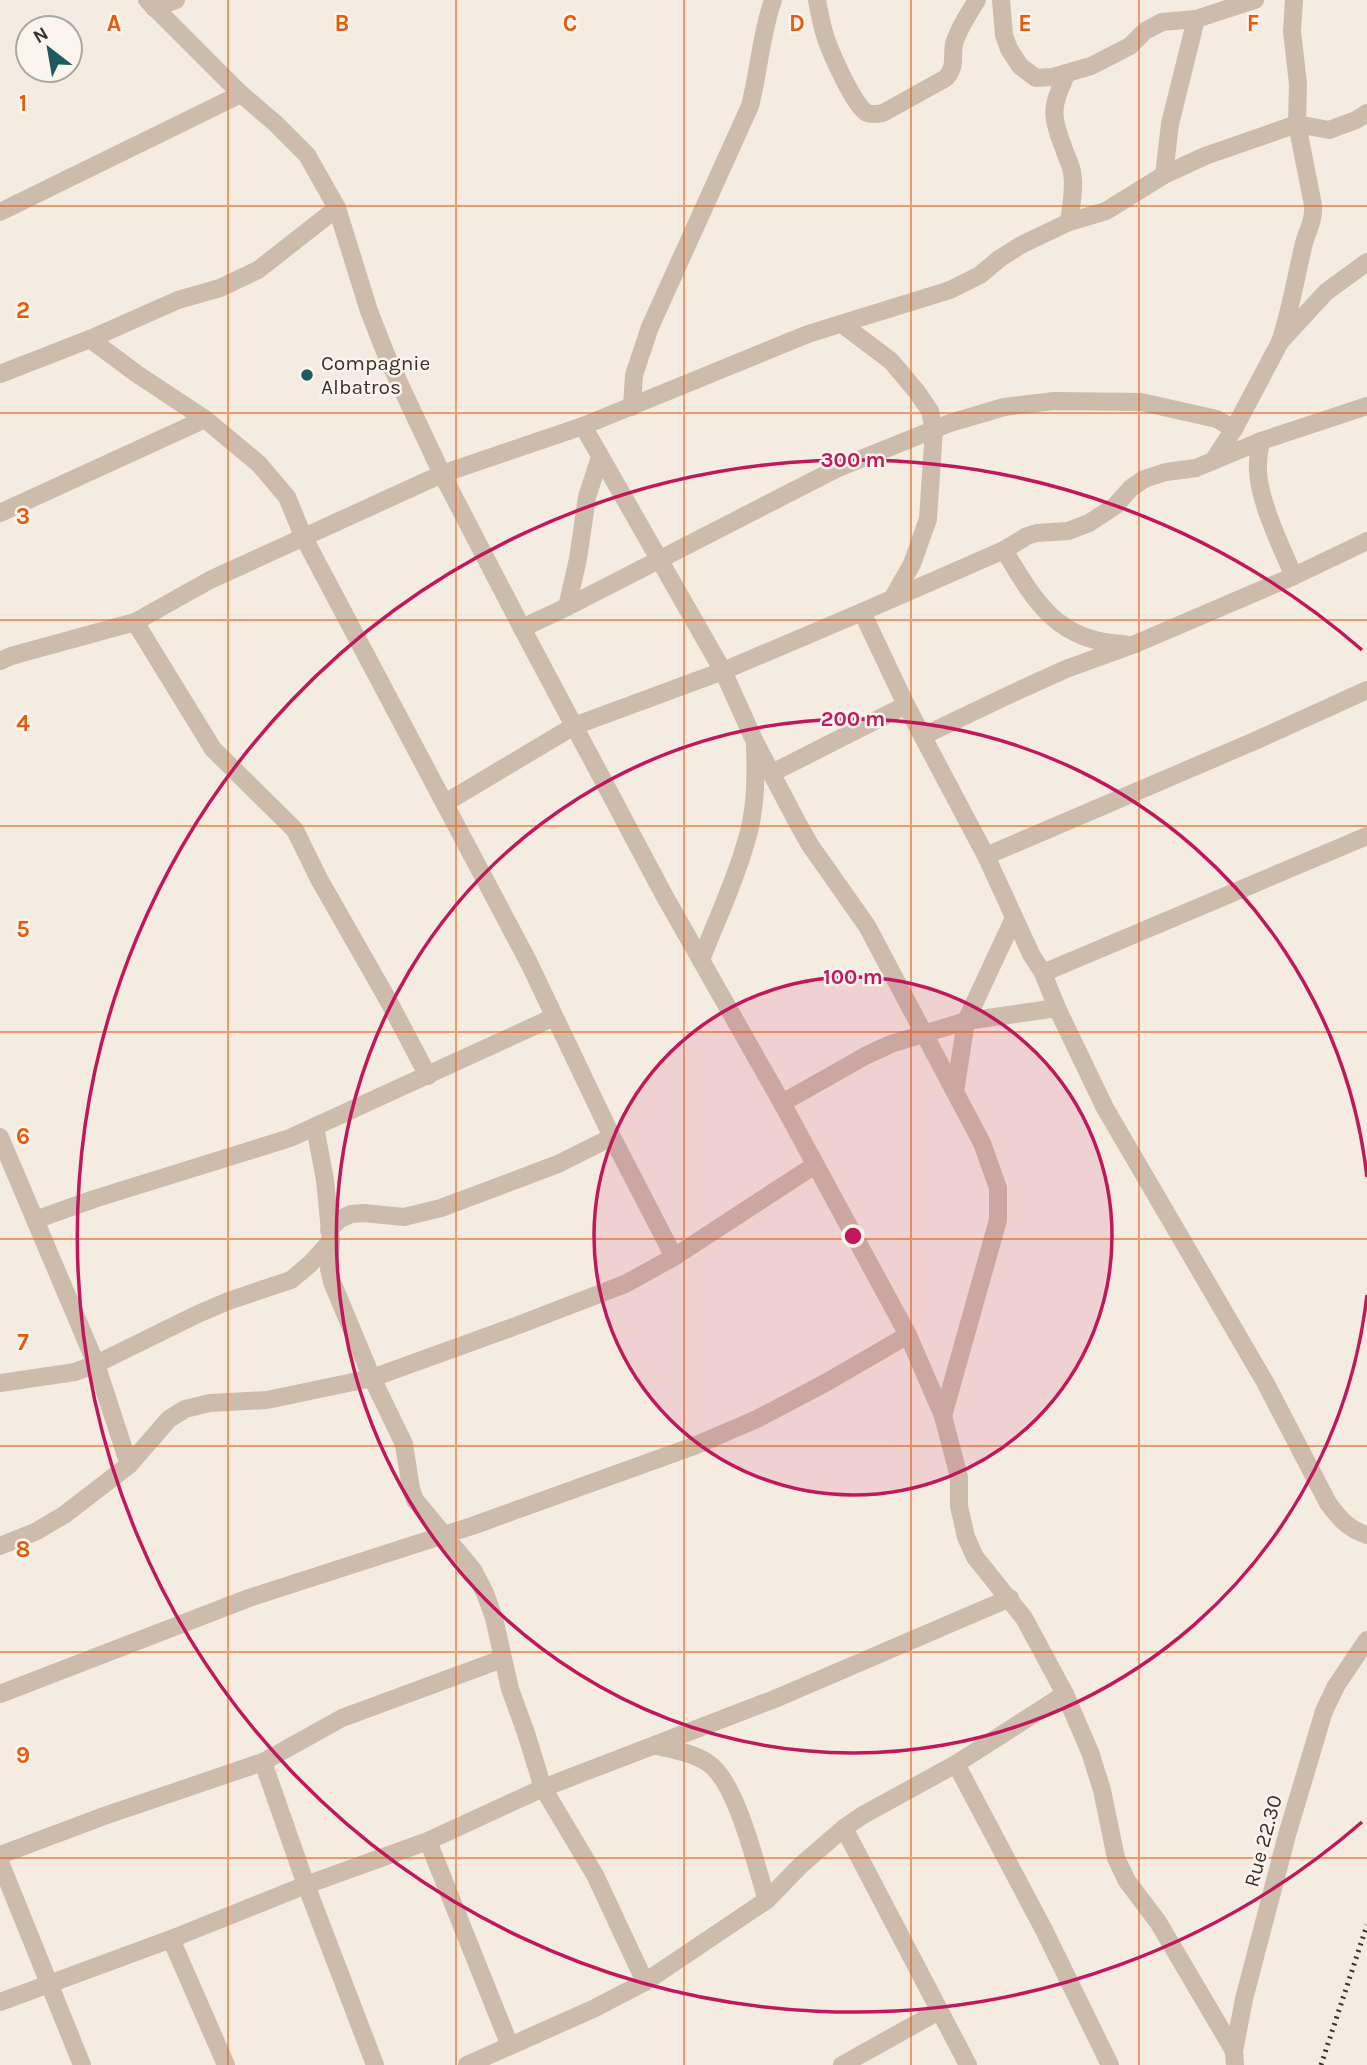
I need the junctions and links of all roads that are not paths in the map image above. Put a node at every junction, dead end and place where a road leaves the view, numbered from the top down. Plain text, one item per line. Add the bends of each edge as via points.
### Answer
1 (176, 0) edge
2 (773, 0) edge
3 (817, 0) edge
4 (977, 0) edge
5 (1001, 0) edge
6 (1255, 0) edge
7 (1294, 0) edge
8 (151, 4) edge
9 (1215, 6) edge
10 (1196, 19) junction
11 (1067, 73) junction
12 (241, 93) junction
13 (1367, 113) edge
14 (1297, 124) junction
15 (1164, 175) junction
16 (337, 208) junction
17 (0, 212) edge
18 (1069, 222) junction
19 (1367, 262) edge
20 (842, 324) junction
21 (90, 339) junction
22 (1280, 342) junction
23 (0, 374) edge
24 (1367, 406) edge
25 (632, 407) junction
26 (205, 419) junction
27 (583, 426) junction
28 (934, 429) junction
29 (1234, 429) junction
30 (1261, 441) junction
31 (600, 457) junction
32 (1213, 461) junction
33 (442, 474) junction
34 (0, 513) edge
35 (303, 536) junction
36 (1367, 541) edge
37 (1004, 550) junction
38 (659, 559) junction
39 (1294, 576) junction
40 (892, 599) junction
41 (566, 607) junction
42 (862, 612) junction
43 (135, 622) junction
44 (522, 628) junction
45 (1135, 644) junction
46 (0, 661) edge
47 (723, 670) junction
48 (1367, 690) edge
49 (906, 705) junction
50 (574, 726) junction
51 (923, 736) junction
52 (755, 742) junction
53 (772, 773) junction
54 (445, 803) junction
55 (1367, 836) edge
56 (986, 856) junction
57 (1014, 918) junction
58 (701, 960) junction
59 (1043, 973) junction
60 (1057, 1008) junction
61 (554, 1017) junction
62 (966, 1021) junction
63 (923, 1034) junction
64 (428, 1076) junction
65 (955, 1092) junction
66 (782, 1103) junction
67 (316, 1127) junction
68 (0, 1137) edge
69 (612, 1137) junction
70 (815, 1165) junction
71 (35, 1220) junction
72 (330, 1236) junction
73 (674, 1257) junction
74 (908, 1335) junction
75 (96, 1364) junction
76 (372, 1378) junction
77 (0, 1383) edge
78 (943, 1416) junction
79 (129, 1465) junction
80 (444, 1534) junction
81 (1367, 1535) edge
82 (0, 1546) edge
83 (1010, 1598) junction
84 (1367, 1640) edge
85 (502, 1659) junction
86 (0, 1694) edge
87 (1065, 1694) junction
88 (657, 1746) junction
89 (263, 1762) junction
90 (956, 1764) junction
91 (543, 1788) junction
92 (844, 1828) junction
93 (428, 1840) junction
94 (0, 1855) edge
95 (0, 1862) edge
96 (306, 1885) junction
97 (767, 1900) junction
98 (172, 1939) junction
99 (645, 1982) junction
100 (49, 1984) junction
101 (0, 2002) edge
102 (939, 2011) junction
103 (510, 2046) junction
104 (1235, 2058) edge
105 (82, 2065) edge
106 (226, 2065) edge
107 (375, 2065) edge
108 (467, 2065) edge
109 (842, 2065) edge
110 (968, 2065) edge
111 (1110, 2065) edge

1 - 8 street
2 - 25 street via 750,106 650,327 634,375
3 - 4 street via 833,57 855,100 865,113 873,114 883,113 946,78 952,71 954,44
5 - 11 street via 1004,35 1020,66 1037,78
6 - 9 street
7 - 14 street
8 - 12 street
9 - 10 street
10 - 11 street via 1162,22 1130,46
10 - 15 street via 1170,124
11 - 18 street via 1053,113 1072,172
12 - 16 street via 307,155
12 - 17 street
13 - 14 street via 1329,130
14 - 15 street
14 - 22 street via 1314,217
15 - 18 street via 1106,211
16 - 21 street via 258,270
16 - 33 street via 387,357
18 - 20 street via 1021,245 950,290
19 - 22 street via 1326,292
20 - 25 street
20 - 28 street via 891,361 930,411
21 - 23 street
21 - 26 street
22 - 29 street
24 - 30 street
25 - 27 street
26 - 34 street
26 - 35 street via 259,464 287,497
27 - 31 street
27 - 33 street
28 - 29 street via 1004,407 1054,401 1141,402 1217,419
28 - 38 street via 836,469
28 - 40 street via 928,519 912,564
29 - 32 street
30 - 32 street
30 - 39 street via 1259,478
31 - 38 street
31 - 41 street via 587,497
32 - 37 street via 1144,479 1089,523 1068,531 1027,536
33 - 35 street
33 - 44 street
35 - 43 street
35 - 54 street
36 - 39 street
37 - 40 street
37 - 45 street via 1055,621 1089,639
38 - 41 street
38 - 47 street
39 - 45 street
40 - 42 street
41 - 44 street
42 - 47 street
42 - 49 street
43 - 46 street
43 - 64 street via 213,749 295,830
44 - 50 street
45 - 51 street via 1066,669
47 - 50 street
47 - 52 street
48 - 56 street
49 - 51 street
49 - 53 street
50 - 54 street
50 - 58 street
51 - 56 street
52 - 53 street
52 - 58 street via 756,787 747,840
53 - 63 street via 810,845 867,926
54 - 61 street
55 - 59 street
56 - 57 street
57 - 59 street
57 - 62 street
58 - 66 street
59 - 60 street
60 - 62 street
60 - 81 street via 1105,1108 1265,1382 1328,1503 1340,1520
61 - 64 street
61 - 69 street
62 - 63 street
62 - 65 street
63 - 65 street
63 - 66 street via 867,1055
64 - 67 street
65 - 78 street via 982,1143 998,1188 998,1220
66 - 70 street
67 - 71 street
67 - 72 street
68 - 71 street
69 - 72 street via 558,1164 441,1208 404,1217 351,1214 340,1219
69 - 73 street
70 - 73 street
70 - 74 street
71 - 75 street
72 - 75 street via 310,1264 291,1280 200,1313
72 - 76 street via 332,1282
73 - 76 street via 625,1283
74 - 78 street
74 - 80 street via 757,1419 694,1446
75 - 77 street via 75,1372
75 - 79 street
76 - 79 street via 267,1400 185,1409 169,1419
76 - 80 street via 404,1444 415,1500
78 - 83 street via 959,1477 966,1537 975,1557
79 - 82 street via 64,1515
80 - 85 street via 485,1593
80 - 86 street via 249,1598
83 - 87 street
83 - 88 street
84 - 104 street, Rue 22.30 via 1324,1711 1244,1999
85 - 89 street via 342,1718
85 - 91 street
87 - 90 street
87 - 104 street via 1102,1790 1116,1858
88 - 91 street
88 - 97 street via 693,1755 717,1770 729,1789
89 - 94 street
89 - 96 street
90 - 92 street
90 - 111 street
91 - 93 street
91 - 99 street via 595,1875
92 - 97 street
92 - 102 street
93 - 96 street
93 - 103 street
95 - 100 street
96 - 98 street
96 - 107 street
97 - 99 street
98 - 100 street
98 - 106 street
99 - 103 street
100 - 101 street
100 - 105 street
102 - 109 street
102 - 110 street
103 - 108 street

